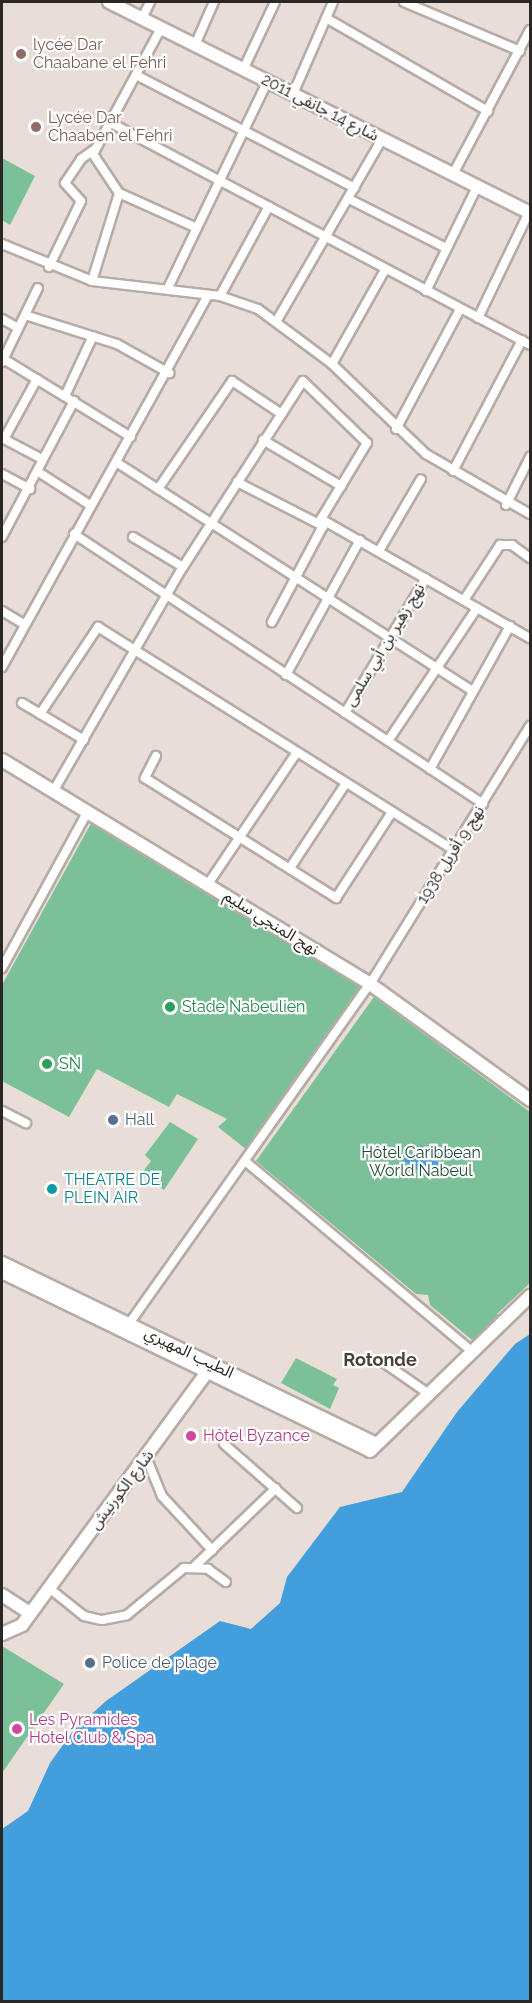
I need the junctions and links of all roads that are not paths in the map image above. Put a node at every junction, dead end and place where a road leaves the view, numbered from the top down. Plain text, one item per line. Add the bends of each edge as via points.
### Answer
1 (110, 2) edge
2 (150, 2) edge
3 (214, 2) edge
4 (275, 2) edge
5 (333, 2) edge
6 (404, 2) edge
7 (142, 18) junction
8 (326, 18) junction
9 (161, 28) junction
10 (531, 30) edge
11 (195, 45) junction
12 (520, 51) junction
13 (243, 70) junction
14 (136, 75) junction
15 (267, 82) junction
16 (293, 94) junction
17 (488, 111) junction
18 (109, 122) junction
19 (241, 131) junction
20 (382, 139) junction
21 (94, 150) junction
22 (453, 174) junction
23 (219, 179) junction
24 (477, 187) junction
25 (355, 188) junction
26 (119, 193) junction
27 (349, 199) junction
28 (269, 206) junction
29 (530, 212) edge
30 (197, 228) junction
31 (327, 238) junction
32 (2, 244) edge
33 (446, 248) junction
34 (49, 267) junction
35 (385, 270) junction
36 (92, 281) junction
37 (38, 288) dead end
38 (168, 288) junction
39 (426, 291) junction
40 (220, 296) junction
41 (207, 299) junction
42 (460, 309) junction
43 (25, 315) junction
44 (478, 318) junction
45 (2, 319) edge
46 (276, 322) junction
47 (18, 328) junction
48 (93, 336) junction
49 (526, 343) edge
50 (2, 360) edge
51 (332, 364) junction
52 (169, 373) junction
53 (37, 379) junction
54 (64, 396) junction
55 (74, 402) junction
56 (280, 413) junction
57 (396, 429) junction
58 (131, 437) junction
59 (263, 440) junction
60 (531, 457) edge
61 (42, 459) junction
62 (116, 462) junction
63 (453, 471) junction
64 (40, 473) junction
65 (2, 474) edge
66 (421, 479) dead end
67 (237, 482) junction
68 (341, 486) junction
69 (30, 489) junction
70 (158, 489) junction
71 (506, 505) junction
72 (90, 506) junction
73 (531, 514) edge
74 (211, 522) junction
75 (322, 523) junction
76 (74, 534) junction
77 (2, 537) edge
78 (133, 537) dead end
79 (360, 540) junction
80 (379, 551) junction
81 (531, 558) edge
82 (183, 567) junction
83 (426, 578) junction
84 (296, 579) junction
85 (168, 595) junction
86 (464, 600) junction
87 (328, 601) junction
88 (477, 608) junction
89 (2, 611) edge
90 (272, 622) dead end
91 (24, 624) junction
92 (510, 626) junction
93 (531, 638) edge
94 (387, 639) junction
95 (136, 651) junction
96 (2, 667) edge
97 (435, 670) junction
98 (286, 675) junction
99 (473, 691) junction
100 (22, 703) dead end
101 (345, 713) junction
102 (40, 714) junction
103 (531, 726) edge
104 (84, 740) junction
105 (388, 741) junction
106 (297, 752) junction
107 (156, 756) dead end
108 (2, 760) edge
109 (430, 769) junction
110 (346, 783) junction
111 (54, 790) junction
112 (483, 804) junction
113 (88, 811) junction
114 (392, 812) junction
115 (240, 837) junction
116 (454, 850) junction
117 (290, 868) junction
118 (208, 884) junction
119 (2, 968) edge
120 (370, 984) junction
121 (531, 1100) edge
122 (3, 1114) edge
123 (26, 1123) dead end
124 (245, 1161) junction
125 (3, 1268) edge
126 (531, 1296) edge
127 (126, 1328) junction
128 (473, 1352) junction
129 (383, 1362) dead end
130 (210, 1370) junction
131 (429, 1394) junction
132 (224, 1444) dead end
133 (146, 1457) junction
134 (276, 1488) junction
135 (297, 1508) dead end
136 (212, 1550) junction
137 (195, 1566) junction
138 (226, 1582) dead end
139 (49, 1588) junction
140 (2, 1595) edge
141 (30, 1613) junction
142 (2, 1634) edge

1 - 7 street, شارع 14 جانفي 2011
2 - 7 street
3 - 11 street
4 - 13 street
5 - 8 street
6 - 12 street
7 - 9 street, شارع 14 جانفي 2011
8 - 16 street
8 - 17 street
9 - 11 street, شارع 14 جانفي 2011
9 - 14 street
10 - 12 street
11 - 13 street, شارع 14 جانفي 2011
12 - 17 street
13 - 15 street, شارع 14 جانفي 2011
14 - 18 street
14 - 19 street
15 - 16 street, شارع 14 جانفي 2011
15 - 19 street
16 - 20 street, شارع 14 جانفي 2011
17 - 22 street
18 - 21 street
18 - 23 street
19 - 23 street
19 - 25 street
20 - 22 street, شارع 14 جانفي 2011
20 - 25 street
21 - 26 street via 94,161
21 - 34 street via 81,159 65,183 81,201
22 - 24 street, شارع 14 جانفي 2011
23 - 28 street
23 - 30 street
24 - 29 street, شارع 14 جانفي 2011
24 - 33 street
25 - 27 street
26 - 30 street
26 - 36 street
27 - 31 street
27 - 33 street
28 - 31 street
28 - 40 street
29 - 44 street
30 - 38 street
31 - 35 street
31 - 46 street
32 - 34 street
33 - 39 street
34 - 36 street
35 - 39 street
35 - 51 street
36 - 38 street
37 - 43 street
38 - 41 street
39 - 42 street
40 - 41 street
40 - 46 street via 258,309
41 - 52 street
42 - 44 street
42 - 57 street
43 - 47 street
43 - 48 street
44 - 49 street
45 - 47 street
46 - 51 street
47 - 50 street
48 - 52 street
48 - 54 street
49 - 63 street
50 - 53 street
51 - 57 street
52 - 58 street
53 - 54 street
53 - 61 street via 4,439
54 - 55 street
55 - 58 street
55 - 61 street
56 - 59 street
56 - 68 street via 303,382 366,441
56 - 70 street via 231,381
57 - 63 street
58 - 62 street
59 - 67 street
59 - 68 street
60 - 71 street
61 - 64 street
62 - 70 street
62 - 72 street
63 - 71 street
64 - 69 street
64 - 72 street
65 - 69 street
66 - 80 street
67 - 74 street
67 - 75 street
68 - 75 street
69 - 77 street
70 - 74 street
71 - 73 street
72 - 76 street
74 - 82 street
74 - 84 street
75 - 79 street
75 - 84 street
76 - 85 street
76 - 91 street
78 - 82 street
79 - 80 street
79 - 87 street
80 - 83 street
81 - 86 street via 512,545 500,544
82 - 85 street
83 - 86 street
83 - 94 street, نهج زهير بن أبي سلمى
84 - 87 street
84 - 90 street
85 - 95 street
85 - 98 street
86 - 88 street
87 - 94 street
87 - 98 street
88 - 92 street
88 - 97 street
89 - 91 street
91 - 96 street
92 - 93 street
92 - 99 street
94 - 97 street
94 - 101 street, نهج زهير بن أبي سلمى
95 - 102 street via 95,627
95 - 104 street
95 - 106 street
97 - 99 street
97 - 105 street
98 - 101 street
99 - 109 street
100 - 102 street
101 - 105 street
102 - 104 street
103 - 112 street, نهج 9 أفريل 1938
104 - 111 street
105 - 109 street
106 - 110 street
106 - 115 street
107 - 115 street via 145,778
108 - 111 street, نهج المنجي سليم
109 - 112 street
110 - 114 street
110 - 117 street
111 - 113 street, نهج المنجي سليم
112 - 116 street, نهج 9 أفريل 1938
113 - 118 street, نهج المنجي سليم
113 - 119 street
114 - 116 street
114 - 117 street via 338,898
115 - 117 street
115 - 118 street
116 - 120 street, نهج 9 أفريل 1938
118 - 120 street, نهج المنجي سليم
120 - 121 street, نهج المنجي سليم
120 - 124 street, نهج 9 أفريل 1938
122 - 123 street
124 - 127 street, نهج 9 أفريل 1938
124 - 128 street
125 - 127 street
126 - 128 street
127 - 130 street
128 - 131 street
129 - 131 street
130 - 131 street via 374,1448
130 - 133 street, شارع الكورنيش
132 - 134 street
133 - 136 street via 162,1497
133 - 139 street, شارع الكورنيش
134 - 135 street
134 - 136 street
136 - 137 street
137 - 138 street
137 - 139 street via 114,1619 93,1620
139 - 141 street, شارع الكورنيش
140 - 141 street
141 - 142 street, شارع الكورنيش via 15,1632

